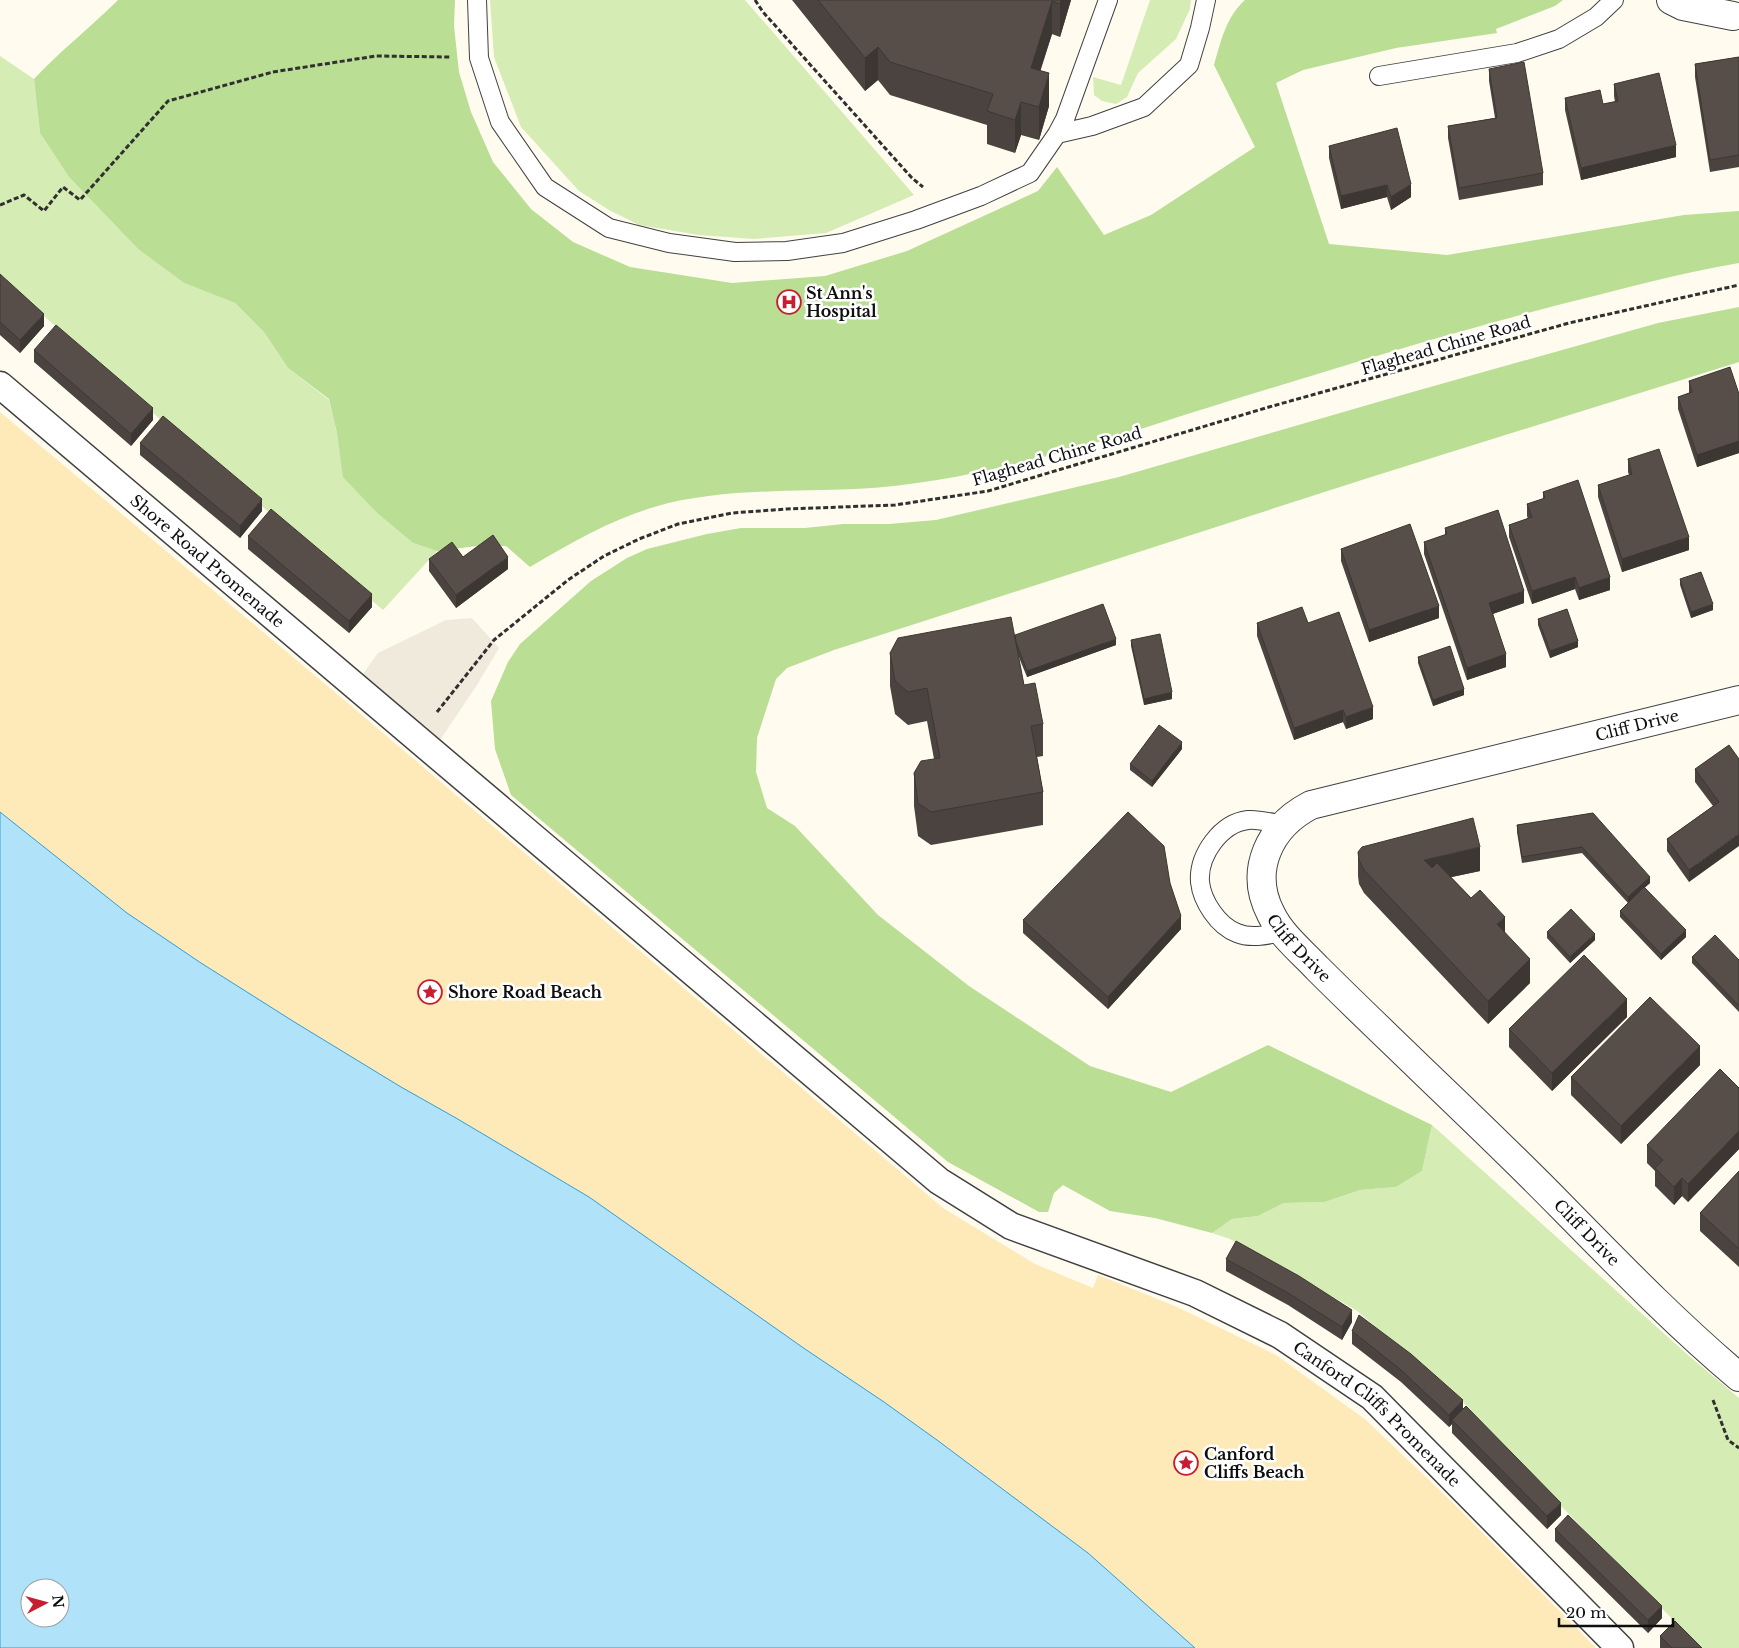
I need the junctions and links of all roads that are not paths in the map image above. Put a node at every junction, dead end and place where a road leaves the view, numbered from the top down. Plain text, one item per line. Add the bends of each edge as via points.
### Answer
1 (477, 0) edge
2 (1108, 0) edge
3 (1206, 0) edge
4 (1614, 0) edge
5 (1671, 0) edge
6 (1736, 16) edge
7 (1379, 76) dead end
8 (1057, 134) junction
9 (0, 385) edge
10 (1739, 700) edge
11 (1283, 824) junction
12 (1282, 932) junction
13 (1086, 1254) joint
14 (1739, 1377) edge
15 (1620, 1648) edge

1 - 8 lane via 479,58 500,122 545,187 609,228 669,243 735,252 787,251 842,243 981,196 1030,173
2 - 8 lane
3 - 8 lane via 1189,65 1144,107 1092,126
4 - 7 lane via 1596,16 1559,39 1517,53
5 - 6 street via 1683,6
9 - 13 street, Shore Road Promenade via 939,1181 1011,1226
10 - 11 street, Cliff Drive via 1311,805
11 - 12 street, Cliff Drive via 1270,842 1262,881 1270,914
11 - 12 lane via 1249,820 1232,825 1215,839 1204,858 1200,882 1207,904 1220,923 1237,934 1258,937
12 - 14 street, Cliff Drive via 1693,1338
13 - 15 street, Canford Cliffs Promenade via 1195,1294 1280,1335 1372,1397

